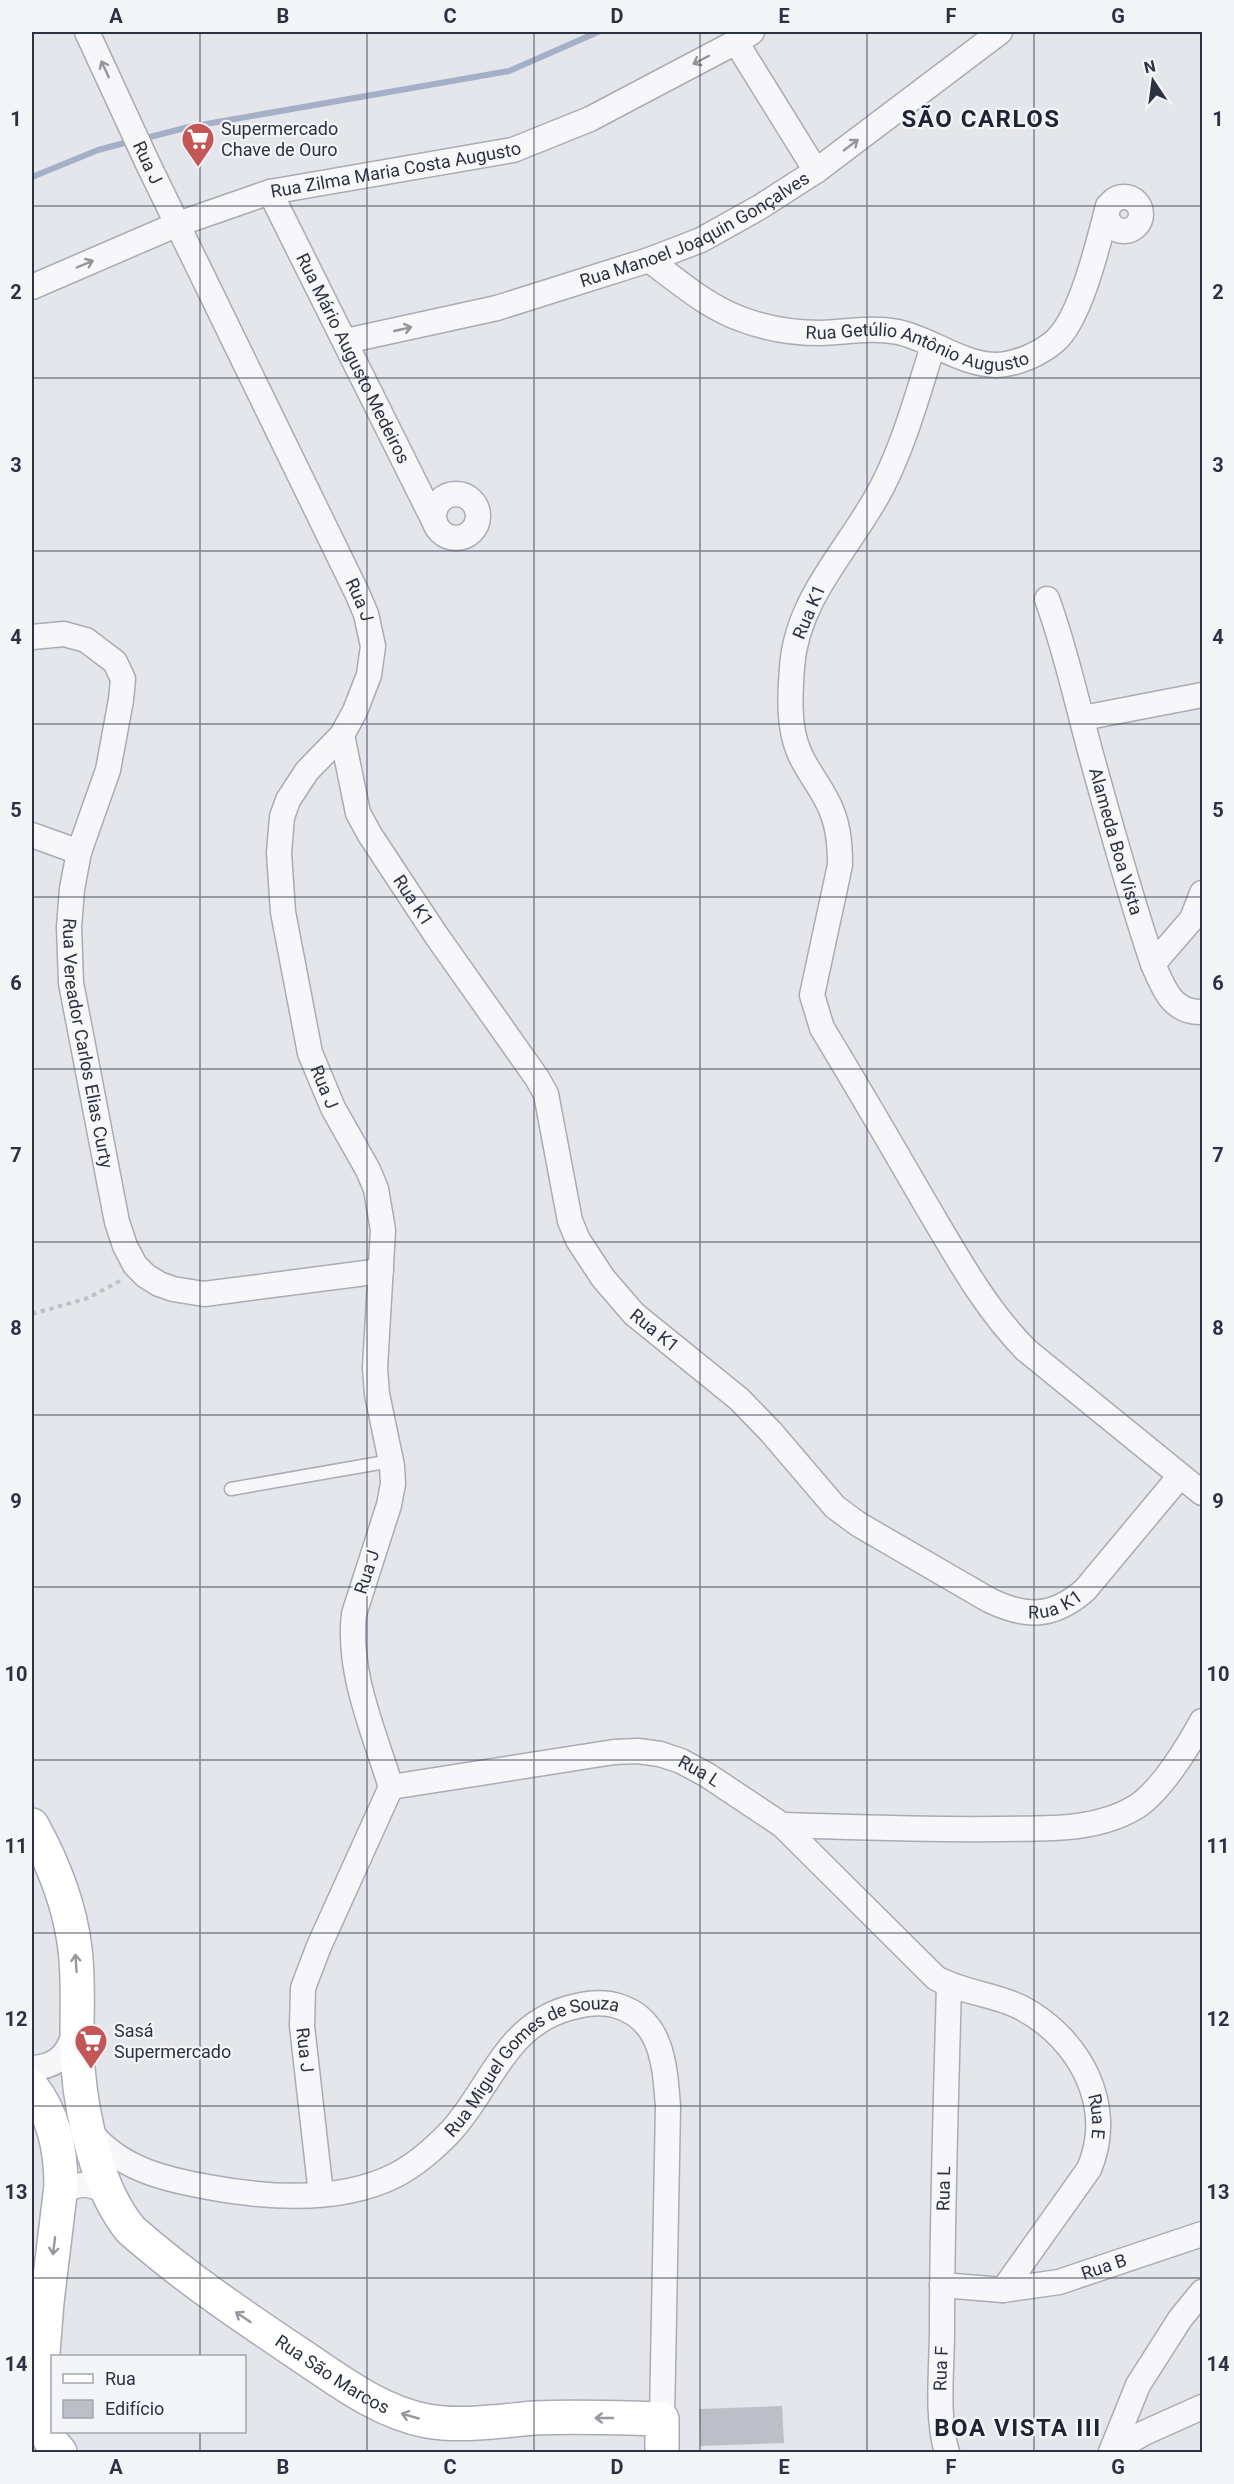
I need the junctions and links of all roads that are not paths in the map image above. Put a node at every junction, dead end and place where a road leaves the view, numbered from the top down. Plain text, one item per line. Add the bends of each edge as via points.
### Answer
1 (87, 32) edge
2 (1000, 32) edge
3 (744, 37) edge
4 (816, 171) junction
5 (270, 192) junction
6 (1108, 206) dead end
7 (178, 224) junction
8 (649, 260) junction
9 (32, 287) edge
10 (346, 342) junction
11 (933, 346) junction
12 (436, 525) dead end
13 (1047, 599) dead end
14 (32, 637) edge
15 (1203, 695) edge
16 (1083, 718) junction
17 (342, 735) junction
18 (32, 835) edge
19 (79, 852) junction
20 (1203, 893) edge
21 (1153, 964) junction
22 (1203, 1012) edge
23 (381, 1271) junction
24 (391, 1461) junction
25 (1180, 1476) junction
26 (231, 1489) dead end
27 (1203, 1493) edge
28 (1203, 1721) edge
29 (391, 1787) junction
30 (32, 1825) edge
31 (782, 1825) junction
32 (942, 1981) junction
33 (78, 2009) junction
34 (71, 2042) junction
35 (32, 2068) edge
36 (32, 2085) edge
37 (83, 2131) junction
38 (135, 2167) junction
39 (61, 2183) junction
40 (107, 2190) junction
41 (321, 2194) junction
42 (1199, 2236) edge
43 (942, 2285) junction
44 (1003, 2290) junction
45 (1203, 2292) edge
46 (1203, 2407) edge
47 (662, 2419) junction
48 (60, 2452) edge
49 (662, 2452) edge
50 (947, 2452) edge
51 (1111, 2452) edge

7 -> 1 street, Rua J
4 -> 2 street, Rua Manoel Joaquin Gonçalves
3 - 4 street
3 -> 5 street, Rua Zilma Maria Costa Augusto via 590,119 513,150
4 - 8 street, Rua Manoel Joaquin Gonçalves via 701,240
5 - 7 street, Rua Zilma Maria Costa Augusto
5 - 10 street, Rua Mário Augusto Medeiros
6 - 11 street, Rua Getúlio Antônio Augusto via 1072,316 1057,339 1033,355 997,365
9 -> 7 street, Rua Zilma Maria Costa Augusto
7 - 17 street, Rua J via 366,614 372,661 356,711
10 -> 8 street, Rua Manoel Joaquin Gonçalves via 497,308
8 - 11 street, Rua Getúlio Antônio Augusto via 738,319 769,328 823,333 899,333
10 - 12 street, Rua Mário Augusto Medeiros
11 - 25 street, Rua K1 via 882,488 824,578 803,616 794,647 793,732 798,751 834,814 840,848 813,1004 822,1028 939,1227 1003,1327
13 - 16 street, Alameda Boa Vista
14 - 19 street, Rua Vereador Carlos Elias Curty via 64,634 86,640 115,662 123,679 108,770
15 - 16 street
16 - 21 street, Alameda Boa Vista via 1126,885
17 - 23 street, Rua J via 307,771 288,800 279,834 280,883 310,1053 333,1108 376,1189 383,1230
17 - 25 street, Rua K1 via 358,813 370,835 546,1094 570,1221 589,1260 634,1314 739,1398 835,1507 989,1600 1010,1610 1040,1612 1072,1601 1085,1590
18 - 19 street
19 - 23 street, Rua Vereador Carlos Elias Curty via 69,927 72,983 115,1212 125,1246 138,1268 159,1284 204,1294
20 - 21 street via 1192,919
21 - 22 street, Alameda Boa Vista via 1177,1005 1185,1011
23 - 24 street, Rua J via 375,1368
24 - 26 lane
24 - 29 street, Rua J via 393,1484 352,1629 360,1686
25 - 27 street, Rua K1
28 - 31 street via 1154,1791 1138,1806 1099,1822 1072,1827 959,1830
29 - 31 street, Rua L via 638,1751 681,1761
29 - 41 street, Rua J via 315,1953 303,1988 302,2026
33 -> 30 street, Rua São Marcos via 71,1925 54,1873
31 - 32 street, Rua L
32 - 43 street, Rua L
32 - 44 street, Rua E via 1022,2008 1058,2033 1085,2072 1100,2120 1096,2152 1089,2169
33 - 34 street
33 - 37 street, Rua São Marcos
34 - 35 street via 60,2060
34 - 37 street
36 - 37 street, Rua Miguel Gomes de Souza
36 - 39 street via 52,2126
37 - 38 street, Rua Miguel Gomes de Souza
37 - 39 street
37 - 40 street, Rua São Marcos
38 - 40 street via 116,2174
38 - 41 street, Rua Miguel Gomes de Souza via 232,2192
39 - 40 street
39 -> 48 street via 40,2391 45,2428
47 -> 40 street, Rua São Marcos via 536,2418 456,2424 398,2412 330,2375 225,2305 131,2230 119,2216
41 - 47 street, Rua Miguel Gomes de Souza via 381,2182 435,2147 453,2128 513,2042 541,2019 578,2005 613,2005 630,2010 653,2031 666,2080
42 - 44 street, Rua B via 1059,2282
43 - 44 street
43 - 50 street, Rua F via 942,2418
45 - 51 street via 1149,2365
46 - 51 street
47 - 49 street, Rua Miguel Gomes de Souza

